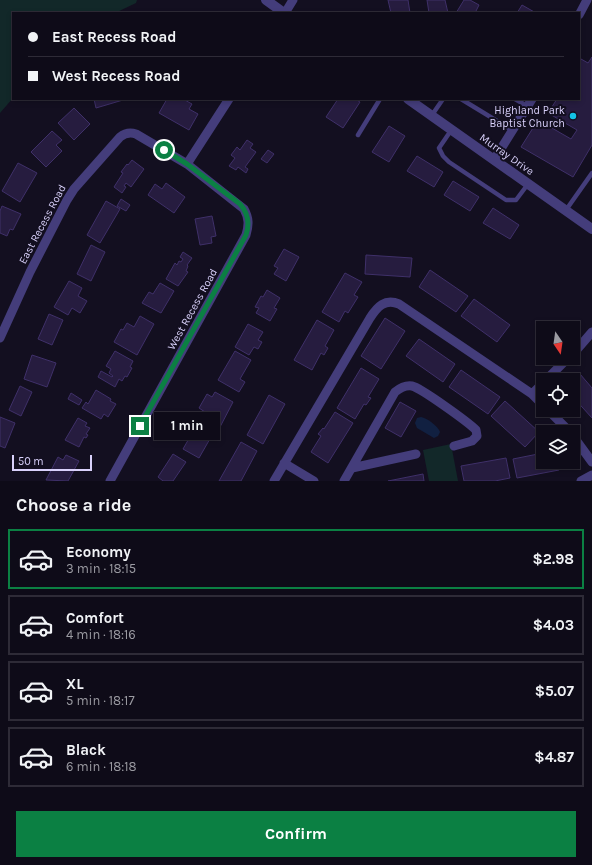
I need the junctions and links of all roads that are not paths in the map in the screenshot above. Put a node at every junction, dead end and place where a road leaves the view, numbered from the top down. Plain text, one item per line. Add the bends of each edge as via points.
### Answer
1 (266, 0) edge
2 (293, 0) edge
3 (588, 4) edge
4 (284, 12) edge
5 (286, 12) edge
6 (580, 14) edge
7 (228, 100) edge
8 (379, 100) edge
9 (410, 100) edge
10 (442, 100) edge
11 (463, 100) edge
12 (529, 102) edge
13 (432, 115) junction
14 (452, 130) junction
15 (512, 130) junction
16 (358, 135) dead end
17 (494, 160) junction
18 (187, 164) junction
19 (592, 173) edge
20 (590, 179) edge
21 (528, 184) junction
22 (566, 210) junction
23 (592, 229) edge
24 (592, 332) edge
25 (0, 338) edge
26 (580, 346) edge
27 (561, 365) edge
28 (553, 373) edge
29 (536, 390) edge
30 (532, 394) junction
31 (536, 398) edge
32 (555, 417) edge
33 (563, 425) edge
34 (454, 446) dead end
35 (580, 446) edge
36 (416, 454) dead end
37 (592, 462) edge
38 (284, 463) junction
39 (352, 468) junction
40 (592, 474) edge
41 (110, 481) edge
42 (274, 481) edge
43 (314, 481) edge
44 (344, 481) edge
45 (581, 481) edge

1 - 4 street
2 - 5 street
3 - 6 street
7 - 18 street
8 - 16 lane
9 - 13 street, Murray Drive
10 - 13 lane
11 - 15 lane
12 - 15 street
13 - 14 street, Murray Drive
14 - 17 street, Murray Drive
14 - 21 lane via 439,148 449,162 506,200 516,200
15 - 17 street
17 - 21 street, Murray Drive
18 - 25 street, East Recess Road via 136,134 129,133 120,137 67,200
18 - 41 street, West Recess Road via 240,204 246,212 249,227
19 - 20 lane
20 - 22 lane
21 - 22 street, Murray Drive
22 - 23 street, Murray Drive
24 - 26 street
27 - 28 street
29 - 30 street
30 - 31 street
30 - 38 street via 399,304 389,302 377,307
32 - 33 street
34 - 39 street via 472,441 477,436 476,430 421,390 405,386 395,392
35 - 37 street
36 - 39 street
38 - 42 street
38 - 43 street
39 - 44 street
40 - 45 street

